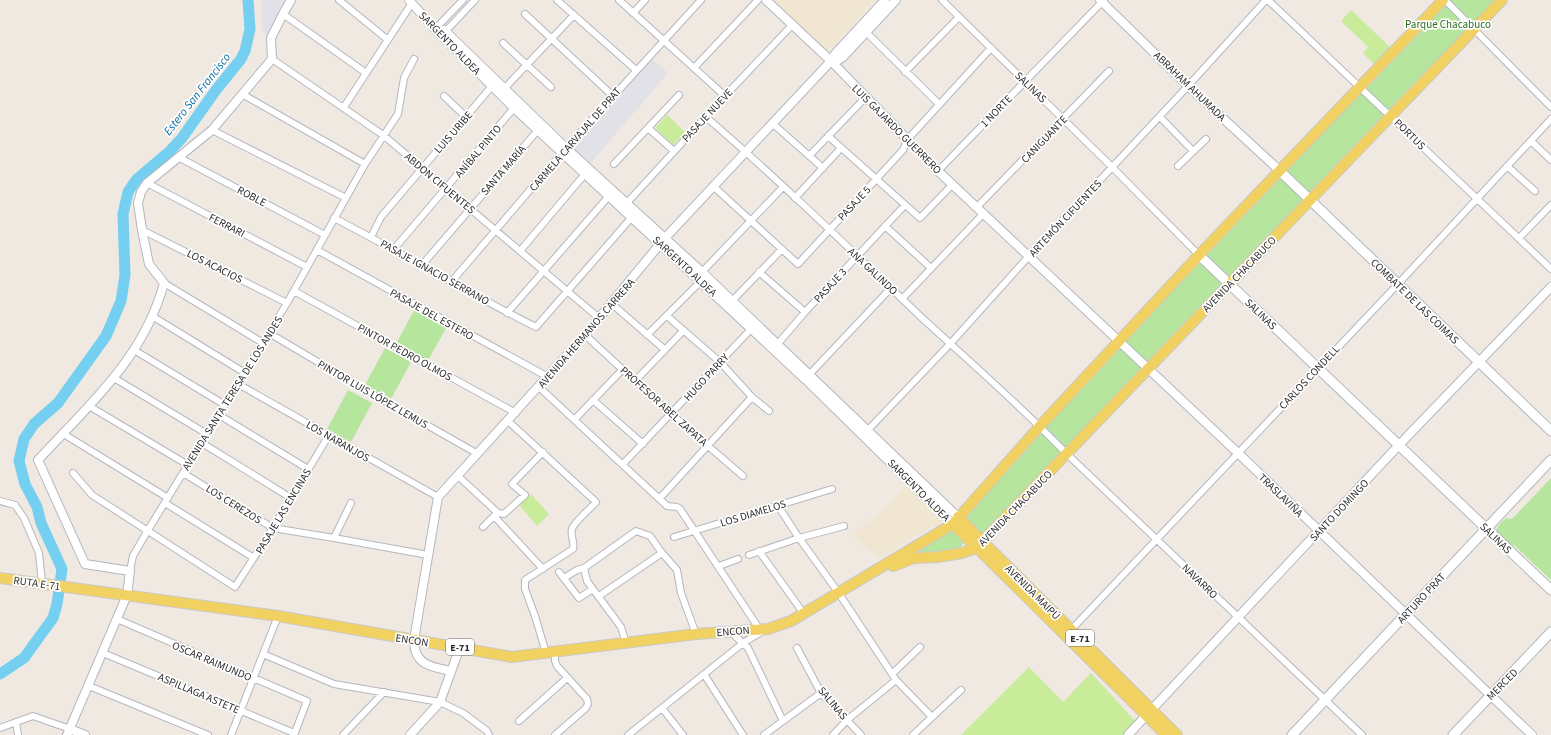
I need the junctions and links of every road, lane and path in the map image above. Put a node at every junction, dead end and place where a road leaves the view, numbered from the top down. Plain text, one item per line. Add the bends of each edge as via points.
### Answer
1 (292, 0) edge
2 (339, 0) edge
3 (475, 0) edge
4 (557, 0) edge
5 (619, 0) edge
6 (645, 0) edge
7 (701, 0) edge
8 (758, 0) edge
9 (766, 0) edge
10 (885, 0) edge
11 (896, 0) edge
12 (942, 0) edge
13 (1267, 0) edge
14 (1444, 0) edge
15 (1502, 0) edge
16 (461, 1) edge
17 (1102, 1) edge
18 (413, 4) edge
19 (633, 13) junction
20 (283, 14) junction
21 (525, 14) dead end
22 (574, 15) junction
23 (959, 16) junction
24 (793, 24) junction
25 (440, 30) junction
26 (1474, 30) junction
27 (870, 36) dead end
28 (551, 39) junction
29 (388, 40) junction
30 (664, 40) junction
31 (503, 43) dead end
32 (991, 48) junction
33 (272, 59) junction
34 (414, 59) dead end
35 (831, 61) junction
36 (527, 65) junction
37 (694, 68) junction
38 (636, 70) junction
39 (1109, 71) dead end
40 (905, 72) junction
41 (366, 73) junction
42 (1026, 82) junction
43 (492, 86) junction
44 (1188, 86) junction
45 (1360, 86) junction
46 (550, 87) dead end
47 (502, 91) junction
48 (242, 94) junction
49 (679, 95) dead end
50 (444, 96) dead end
51 (613, 96) junction
52 (725, 96) junction
53 (866, 97) junction
54 (938, 104) junction
55 (344, 107) junction
56 (1551, 107) edge
57 (514, 108) junction
58 (1160, 116) junction
59 (1391, 116) junction
60 (466, 117) junction
61 (706, 117) junction
62 (1064, 119) junction
63 (1551, 119) edge
64 (772, 123) junction
65 (648, 128) junction
66 (212, 130) junction
67 (538, 130) junction
68 (383, 135) junction
69 (828, 136) junction
70 (1206, 139) dead end
71 (907, 140) junction
72 (1531, 140) junction
73 (842, 148) junction
74 (564, 150) junction
75 (674, 151) junction
76 (746, 151) junction
77 (1193, 152) junction
78 (810, 156) junction
79 (178, 157) junction
80 (1551, 160) edge
81 (365, 164) junction
82 (614, 164) dead end
83 (1178, 166) dead end
84 (1507, 166) junction
85 (422, 167) junction
86 (1112, 167) junction
87 (823, 168) junction
88 (938, 171) junction
89 (1280, 171) junction
90 (585, 174) junction
91 (877, 179) junction
92 (147, 183) junction
93 (953, 184) junction
94 (713, 186) junction
95 (783, 187) junction
96 (446, 188) junction
97 (1535, 192) dead end
98 (609, 196) junction
99 (346, 198) junction
100 (795, 198) junction
101 (1477, 198) junction
102 (1310, 201) junction
103 (905, 205) junction
104 (1551, 205) edge
105 (624, 206) junction
106 (977, 207) junction
107 (470, 208) junction
108 (984, 213) junction
109 (632, 217) junction
110 (334, 218) junction
111 (750, 220) junction
112 (885, 226) junction
113 (142, 230) junction
114 (496, 230) junction
115 (830, 230) junction
116 (325, 235) junction
117 (371, 237) junction
118 (1519, 238) junction
119 (663, 241) junction
120 (394, 249) junction
121 (782, 249) junction
122 (317, 250) junction
123 (520, 251) junction
124 (1199, 255) junction
125 (857, 256) junction
126 (1029, 256) junction
127 (422, 265) junction
128 (307, 267) junction
129 (931, 268) junction
130 (1551, 269) edge
131 (544, 271) junction
132 (702, 272) junction
133 (759, 272) junction
134 (452, 281) junction
135 (701, 281) junction
136 (164, 283) junction
137 (1230, 284) junction
138 (1398, 284) junction
139 (1551, 287) edge
140 (891, 288) junction
141 (294, 291) junction
142 (568, 291) junction
143 (902, 299) junction
144 (732, 301) junction
145 (287, 303) junction
146 (612, 304) junction
147 (507, 312) junction
148 (805, 312) junction
149 (152, 316) junction
150 (667, 316) junction
151 (600, 318) junction
152 (753, 326) junction
153 (683, 331) junction
154 (269, 333) junction
155 (585, 335) junction
156 (648, 335) junction
157 (1120, 340) junction
158 (263, 343) junction
159 (950, 344) junction
160 (775, 347) junction
161 (664, 349) junction
162 (134, 350) junction
163 (720, 362) junction
164 (1479, 363) junction
165 (1149, 368) junction
166 (1317, 368) junction
167 (622, 370) junction
168 (245, 373) junction
169 (548, 377) junction
170 (808, 377) junction
171 (114, 378) junction
172 (635, 381) junction
173 (238, 384) junction
174 (539, 387) junction
175 (752, 397) junction
176 (593, 400) junction
177 (225, 405) junction
178 (89, 406) junction
179 (768, 411) dead end
180 (516, 413) junction
181 (671, 414) junction
182 (219, 415) junction
183 (575, 419) junction
184 (508, 421) junction
185 (1040, 426) junction
186 (1551, 431) edge
187 (62, 433) junction
188 (866, 433) junction
189 (207, 434) junction
190 (329, 435) junction
191 (202, 443) junction
192 (643, 444) junction
193 (707, 445) junction
194 (1399, 445) junction
195 (543, 452) junction
196 (1238, 453) junction
197 (478, 454) junction
198 (1067, 454) junction
199 (1551, 460) edge
200 (188, 464) junction
201 (623, 464) junction
202 (308, 469) junction
203 (73, 472) dead end
204 (183, 473) junction
205 (458, 476) junction
206 (743, 476) dead end
207 (832, 489) dead end
208 (438, 497) junction
209 (291, 498) junction
210 (660, 498) junction
211 (167, 500) junction
212 (0, 501) edge
213 (351, 503) dead end
214 (778, 506) junction
215 (496, 514) junction
216 (955, 520) junction
217 (844, 526) dead end
218 (483, 527) dead end
219 (273, 528) junction
220 (1486, 529) junction
221 (148, 530) junction
222 (694, 531) junction
223 (1319, 531) junction
224 (674, 537) dead end
225 (334, 538) junction
226 (799, 538) junction
227 (1156, 540) junction
228 (980, 545) junction
229 (759, 550) junction
230 (662, 553) junction
231 (428, 555) junction
232 (749, 555) dead end
233 (254, 558) junction
234 (738, 559) dead end
235 (718, 566) junction
236 (584, 568) junction
237 (543, 569) junction
238 (130, 571) junction
239 (559, 572) dead end
240 (0, 578) edge
241 (564, 578) junction
242 (46, 584) junction
243 (74, 588) joint
244 (593, 589) junction
245 (1551, 590) edge
246 (838, 592) junction
247 (127, 595) junction
248 (599, 596) junction
249 (804, 614) junction
250 (1406, 614) junction
251 (278, 616) junction
252 (1238, 618) junction
253 (117, 620) junction
254 (764, 629) junction
255 (733, 631) junction
256 (1069, 632) junction
257 (1551, 632) edge
258 (696, 634) junction
259 (414, 640) junction
260 (626, 643) junction
261 (743, 643) junction
262 (460, 647) junction
263 (920, 647) dead end
264 (797, 648) dead end
265 (551, 652) junction
266 (103, 653) junction
267 (263, 654) junction
268 (451, 671) junction
269 (704, 674) junction
270 (894, 677) junction
271 (567, 678) junction
272 (254, 679) junction
273 (89, 686) junction
274 (961, 690) dead end
275 (384, 692) junction
276 (821, 692) junction
277 (1490, 696) junction
278 (1325, 700) junction
279 (440, 702) junction
280 (662, 708) junction
281 (241, 711) junction
282 (1150, 713) junction
283 (932, 717) junction
284 (848, 720) junction
285 (520, 721) dead end
286 (783, 721) junction
287 (16, 722) junction
288 (0, 728) edge
289 (68, 732) edge
290 (294, 734) edge
291 (18, 735) edge
292 (85, 735) edge
293 (208, 735) edge
294 (231, 735) edge
295 (343, 735) edge
296 (410, 735) edge
297 (489, 735) edge
298 (555, 735) edge
299 (628, 735) edge
300 (684, 735) edge
301 (743, 735) edge
302 (764, 735) edge
303 (833, 735) edge
304 (861, 735) edge
305 (913, 735) edge
306 (1128, 735) edge
307 (1166, 735) edge
308 (1176, 735) edge
309 (1292, 735) edge
310 (1362, 735) edge
311 (1453, 735) edge
312 (1532, 735) edge

1 - 20 street
2 - 29 street
3 - 25 street
4 - 22 street
5 - 19 street
6 - 19 street
7 - 30 street, CARMELA CARVAJAL DE PRAT
8 - 37 street
9 - 24 street, LUIS GAJARDO GUERRERO
10 - 35 street, AVENIDA HERMANOS CARRERA
11 - 35 street, AVENIDA HERMANOS CARRERA via 843,57
12 - 23 street, SALINAS
13 - 44 street, ARTEMÓN CIFUENTES
13 - 45 street, PORTUS
14 - 26 street
14 - 45 main road
15 - 26 main road, AVENIDA CHACABUCO
16 - 25 street
17 - 42 street, 1 NORTE
17 - 44 street, ABRAHAM AHUMADA
18 - 25 street, SARGENTO ALDEA
18 - 29 street
19 - 30 street
20 - 33 street via 271,38
20 - 41 street
21 - 28 street
22 - 28 street
22 - 38 street
23 - 32 street, SALINAS
23 - 40 street
24 - 35 street, LUIS GAJARDO GUERRERO
24 - 52 street, PASAJE NUEVE
25 - 43 street, SARGENTO ALDEA
25 - 47 street, SARGENTO ALDEA
26 - 56 street
26 - 59 main road, AVENIDA CHACABUCO
27 - 40 street
28 - 36 street
28 - 51 street
29 - 41 street
30 - 37 street
30 - 38 street, CARMELA CARVAJAL DE PRAT
31 - 36 street
32 - 42 street, SALINAS
32 - 54 street, PASAJE 5
33 - 48 street
33 - 55 street, ABDON CIFUENTES
34 - 68 street, AVENIDA SANTA TERESA DE LOS ANDES via 404,78 398,114
35 - 53 street, LUIS GAJARDO GUERRERO
35 - 64 street, AVENIDA HERMANOS CARRERA
36 - 46 street
36 - 47 street
37 - 52 street
38 - 51 street, CARMELA CARVAJAL DE PRAT
39 - 62 street, CANIGUANTE
40 - 54 street
41 - 55 street
42 - 62 street, SALINAS
42 - 88 street, 1 NORTE
43 - 47 street, SARGENTO ALDEA
43 - 60 street, LUIS URIBE
44 - 58 street, ARTEMÓN CIFUENTES
44 - 89 street, ABRAHAM AHUMADA
45 - 59 street, PORTUS
45 - 89 main road
47 - 57 street, SARGENTO ALDEA
47 - 74 street, SARGENTO ALDEA
48 - 66 street
48 - 81 street
49 - 65 street
50 - 60 street
51 - 74 street, CARMELA CARVAJAL DE PRAT
52 - 61 street, PASAJE NUEVE
53 - 69 street
53 - 71 street, LUIS GAJARDO GUERRERO
54 - 71 street, PASAJE 5
55 - 68 street, ABDON CIFUENTES
57 - 67 street, SARGENTO ALDEA
57 - 96 street, ANÍBAL PINTO
58 - 77 street
58 - 86 street, ARTEMÓN CIFUENTES
59 - 101 street, PORTUS
59 - 102 main road, AVENIDA CHACABUCO
60 - 85 street, LUIS URIBE
61 - 75 street, PASAJE NUEVE
61 - 76 street, ANA GALINDO
62 - 86 street, SALINAS
62 - 106 street, CANIGUANTE
63 - 72 street, CARLOS CONDELL
64 - 76 street, AVENIDA HERMANOS CARRERA
64 - 78 street
65 - 75 street
65 - 82 street
66 - 79 street
66 - 99 street
67 - 74 street, SARGENTO ALDEA
67 - 107 street, SANTA MARÍA
68 - 81 street, AVENIDA SANTA TERESA DE LOS ANDES
68 - 85 street, ABDON CIFUENTES
69 - 73 street
69 - 78 street
70 - 77 street
71 - 88 street, LUIS GAJARDO GUERRERO
71 - 91 street, PASAJE 5 via 903,150
72 - 80 street
72 - 84 street, CARLOS CONDELL
73 - 87 street
73 - 91 street
74 - 90 street, SARGENTO ALDEA
74 - 105 street, SARGENTO ALDEA
74 - 114 street, CARMELA CARVAJAL DE PRAT
75 - 105 street, PASAJE NUEVE
76 - 94 street, AVENIDA HERMANOS CARRERA
76 - 95 street, ANA GALINDO
77 - 83 street
78 - 87 street
79 - 92 street
79 - 116 street, ROBLE
81 - 99 street, AVENIDA SANTA TERESA DE LOS ANDES
84 - 97 street
84 - 101 street, CARLOS CONDELL
85 - 96 street, ABDON CIFUENTES
85 - 117 street, LUIS URIBE via 382,217
86 - 124 street, SALINAS
86 - 126 street, ARTEMÓN CIFUENTES
87 - 100 street
88 - 93 street, LUIS GAJARDO GUERRERO
89 - 102 main road, COMBATE DE LAS COIMAS
89 - 124 main road
90 - 98 street, SARGENTO ALDEA
90 - 123 street
91 - 103 street
91 - 115 street, PASAJE 5
92 - 113 street via 138,203
92 - 128 street, FERRARI
93 - 103 street via 920,218
93 - 106 street, LUIS GAJARDO GUERRERO
94 - 111 street
94 - 119 street, AVENIDA HERMANOS CARRERA
95 - 100 street, ANA GALINDO
95 - 111 street
96 - 107 street, ABDON CIFUENTES
96 - 120 street, ANÍBAL PINTO
98 - 105 street, SARGENTO ALDEA
98 - 131 street
99 - 110 street, AVENIDA SANTA TERESA DE LOS ANDES
100 - 115 street, ANA GALINDO
101 - 118 street, PORTUS
101 - 138 street, CARLOS CONDELL
102 - 137 main road, AVENIDA CHACABUCO
102 - 138 main road, COMBATE DE LAS COIMAS
103 - 112 street, PASAJE 3
104 - 118 street
105 - 109 street, SARGENTO ALDEA
105 - 119 street, SARGENTO ALDEA
106 - 108 street, LUIS GAJARDO GUERRERO
107 - 114 street, ABDON CIFUENTES
107 - 127 street, SANTA MARÍA
108 - 126 street, LUIS GAJARDO GUERRERO
108 - 129 street
109 - 119 street, SARGENTO ALDEA
109 - 142 street
110 - 116 street, AVENIDA SANTA TERESA DE LOS ANDES
110 - 117 street, PASAJE IGNACIO SERRANO
111 - 121 street
111 - 132 street
112 - 125 street, PASAJE 3
112 - 129 street
113 - 136 street via 149,264
113 - 145 street, LOS ACACIOS
114 - 123 street, ABDON CIFUENTES
114 - 134 street, CARMELA CARVAJAL DE PRAT
115 - 121 street, PASAJE 5 via 798,264
115 - 125 street, ANA GALINDO
116 - 122 street, AVENIDA SANTA TERESA DE LOS ANDES
117 - 120 street, PASAJE IGNACIO SERRANO
118 - 130 street, PORTUS
119 - 132 street, SARGENTO ALDEA
119 - 135 street, SARGENTO ALDEA
119 - 146 street, AVENIDA HERMANOS CARRERA
120 - 127 street, PASAJE IGNACIO SERRANO
121 - 133 street
122 - 128 street, AVENIDA SANTA TERESA DE LOS ANDES
122 - 169 street, PASAJE DEL ESTERO
123 - 131 street, ABDON CIFUENTES
124 - 137 main road, SALINAS
124 - 157 main road
125 - 140 street, ANA GALINDO
125 - 148 street, PASAJE 3
126 - 157 street, TRASLAVIÑA
126 - 159 street, ARTEMÓN CIFUENTES
127 - 134 street, PASAJE IGNACIO SERRANO
128 - 141 street, AVENIDA SANTA TERESA DE LOS ANDES
129 - 143 street
131 - 142 street, ABDON CIFUENTES
131 - 147 street
132 - 144 street, SARGENTO ALDEA
133 - 144 street
133 - 148 street
134 - 147 street, PASAJE IGNACIO SERRANO
135 - 150 street
135 - 152 street, SARGENTO ALDEA
136 - 149 street
136 - 158 street
137 - 165 main road, AVENIDA CHACABUCO
137 - 166 main road, SALINAS
138 - 164 main road, COMBATE DE LAS COIMAS
138 - 166 street, CARLOS CONDELL
139 - 164 street, SANTO DOMINGO
140 - 143 street, ANA GALINDO
140 - 170 street
141 - 145 street, AVENIDA SANTA TERESA DE LOS ANDES
141 - 180 street, PINTOR PEDRO OLMOS
142 - 147 street, PASAJE IGNACIO SERRANO via 536,327
142 - 151 street, ABDON CIFUENTES
143 - 159 street, ANA GALINDO
144 - 152 street, SARGENTO ALDEA
145 - 154 street, AVENIDA SANTA TERESA DE LOS ANDES
146 - 151 street, AVENIDA HERMANOS CARRERA
146 - 156 street
148 - 160 street, PASAJE 3
149 - 162 street
149 - 168 street
150 - 153 street
150 - 156 street
151 - 155 street, AVENIDA HERMANOS CARRERA
152 - 160 street, SARGENTO ALDEA
152 - 163 street, HUGO PARRY
153 - 161 street
153 - 163 street
154 - 158 street, AVENIDA SANTA TERESA DE LOS ANDES
154 - 197 street, PINTOR LUIS LÓPEZ LEMUS via 360,388
155 - 167 street, PROFESOR ABEL ZAPATA
155 - 169 street, AVENIDA HERMANOS CARRERA
156 - 161 street
157 - 165 street, TRASLAVIÑA
157 - 185 main road
158 - 168 street, AVENIDA SANTA TERESA DE LOS ANDES
159 - 185 street, ANA GALINDO
159 - 188 street, ARTEMÓN CIFUENTES
160 - 170 street, SARGENTO ALDEA
161 - 172 street
162 - 171 street
162 - 177 street
163 - 175 street
163 - 181 street, HUGO PARRY
164 - 186 main road, COMBATE DE LAS COIMAS
164 - 194 street, SANTO DOMINGO
165 - 196 street, TRASLAVIÑA
165 - 198 main road, AVENIDA CHACABUCO
166 - 194 main road, SALINAS
166 - 196 street, CARLOS CONDELL
167 - 172 street, PROFESOR ABEL ZAPATA
167 - 176 street
168 - 173 street, AVENIDA SANTA TERESA DE LOS ANDES
169 - 174 street, AVENIDA HERMANOS CARRERA
170 - 188 street, SARGENTO ALDEA
171 - 178 street
171 - 189 street
172 - 181 street, PROFESOR ABEL ZAPATA
173 - 177 street, AVENIDA SANTA TERESA DE LOS ANDES
173 - 190 street, LOS NARANJOS
174 - 180 street, AVENIDA HERMANOS CARRERA
174 - 183 street
175 - 179 street
175 - 193 street
176 - 183 street
176 - 192 street
177 - 182 street, AVENIDA SANTA TERESA DE LOS ANDES
178 - 187 street
178 - 200 street
180 - 184 street, AVENIDA HERMANOS CARRERA
181 - 192 street, HUGO PARRY
181 - 193 street, PROFESOR ABEL ZAPATA
182 - 189 street, AVENIDA SANTA TERESA DE LOS ANDES
182 - 202 street
183 - 201 street
184 - 195 street
184 - 197 street, AVENIDA HERMANOS CARRERA
185 - 198 street, NAVARRO
185 - 216 main road
187 - 211 street
187 - 238 street via 38,460 86,564
188 - 216 street, SARGENTO ALDEA
189 - 191 street, AVENIDA SANTA TERESA DE LOS ANDES
190 - 202 street, PASAJE LAS ENCINAS
190 - 208 street, LOS NARANJOS
191 - 200 street, AVENIDA SANTA TERESA DE LOS ANDES
191 - 209 street
192 - 201 street, HUGO PARRY
193 - 206 street, PROFESOR ABEL ZAPATA
193 - 210 street
194 - 220 main road, SALINAS
194 - 223 street, SANTO DOMINGO
195 - 215 street via 512,484 525,495 504,514
195 - 237 street via 596,502 574,526 574,546 571,550
196 - 223 street, TRASLAVIÑA
196 - 227 street, CARLOS CONDELL
197 - 205 street, AVENIDA HERMANOS CARRERA
198 - 227 street, NAVARRO
198 - 228 main road, AVENIDA CHACABUCO
199 - 220 main road, ARTURO PRAT
200 - 204 street, AVENIDA SANTA TERESA DE LOS ANDES
201 - 210 street
202 - 209 street, PASAJE LAS ENCINAS
203 - 221 street via 92,495
204 - 211 street, AVENIDA SANTA TERESA DE LOS ANDES
204 - 219 street, LOS CEREZOS
205 - 208 street, AVENIDA HERMANOS CARRERA
205 - 215 street
207 - 214 street, LOS DIAMELOS
208 - 231 street
209 - 219 street, PASAJE LAS ENCINAS
210 - 222 street via 667,506 680,509
211 - 221 street, AVENIDA SANTA TERESA DE LOS ANDES
211 - 233 street
212 - 242 street via 15,505 24,518 39,553
213 - 225 street
214 - 222 street, LOS DIAMELOS
214 - 226 street
215 - 218 street
215 - 237 street
216 - 228 main road, AVENIDA MAIPÚ / E-71
216 - 246 main road, ENCON / E-71
217 - 226 street
219 - 225 street, LOS CEREZOS
219 - 233 street, PASAJE LAS ENCINAS
220 - 245 main road, SALINAS
220 - 250 main road, ARTURO PRAT
221 - 233 street, PASAJE LAS ENCINAS via 235,587
221 - 238 street, AVENIDA SANTA TERESA DE LOS ANDES via 133,556
222 - 224 street, LOS DIAMELOS
222 - 235 street
223 - 250 street, TRASLAVIÑA
223 - 252 street, SANTO DOMINGO
225 - 231 street, LOS CEREZOS
226 - 229 street
226 - 246 street
227 - 252 street, NAVARRO
227 - 256 street, CARLOS CONDELL
228 - 246 main road, ENCON / E-71 via 962,553 914,558
228 - 256 main road, AVENIDA MAIPÚ / E-71
229 - 232 street
229 - 249 street
230 - 236 street via 650,536 636,532
230 - 248 street
230 - 258 street via 677,570 681,593
231 - 259 street
234 - 235 street
235 - 254 street
236 - 241 street
236 - 244 street
237 - 265 street via 525,580 524,584
238 - 247 street, AVENIDA SANTA TERESA DE LOS ANDES
239 - 241 street
240 - 242 main road, RUTA E-71 / E-71
241 - 244 street via 579,598
242 - 243 main road, RUTA E-71 / E-71
243 - 247 main road, ENCON / E-71
244 - 248 street
246 - 249 main road, ENCON / E-71
246 - 270 street
247 - 251 main road, ENCON / E-71
247 - 253 street, AVENIDA SANTA TERESA DE LOS ANDES
248 - 260 street via 622,626
249 - 254 main road, ENCON / E-71
250 - 277 street, TRASLAVIÑA
250 - 278 main road, ARTURO PRAT
251 - 259 main road, ENCON / E-71
251 - 267 street
252 - 278 street, NAVARRO
252 - 282 street, SANTO DOMINGO
253 - 266 street, AVENIDA SANTA TERESA DE LOS ANDES
253 - 272 street, OSCAR RAIMUNDO
254 - 255 main road, ENCON / E-71
254 - 261 street
255 - 258 main road, ENCON / E-71
255 - 261 street
256 - 282 main road, AVENIDA MAIPÚ / E-71
257 - 277 main road, MERCED
258 - 260 main road, ENCON / E-71
259 - 262 main road, ENCON / E-71
259 - 268 street via 414,649 420,660 432,667
260 - 265 main road, ENCON / E-71
261 - 269 street
261 - 286 street via 748,648
262 - 265 main road, ENCON / E-71 via 512,657
262 - 268 street
263 - 270 street
264 - 276 street, SALINAS
265 - 271 street via 556,664
266 - 273 street, AVENIDA SANTA TERESA DE LOS ANDES
266 - 281 street, ASPILLAGA ASTETE
267 - 272 street
267 - 275 street via 334,684
268 - 279 street
269 - 280 street
269 - 301 street
270 - 283 street
270 - 284 street
271 - 285 street
271 - 298 street via 587,699 588,704
272 - 281 street
272 - 290 street, OSCAR RAIMUNDO via 307,701
273 - 289 street, AVENIDA SANTA TERESA DE LOS ANDES
273 - 293 street
274 - 283 street
275 - 279 street
275 - 295 street
276 - 284 street, SALINAS
276 - 286 street
277 - 311 main road, MERCED
277 - 312 street, TRASLAVIÑA
278 - 309 main road, ARTURO PRAT
278 - 310 street, NAVARRO
279 - 296 street
279 - 297 street via 463,713
280 - 299 street
280 - 300 street
281 - 290 street, ASPILLAGA ASTETE
281 - 294 street
282 - 306 street, SANTO DOMINGO
282 - 307 main road, AVENIDA MAIPÚ / E-71
282 - 308 main road, AVENIDA MAIPÚ / E-71
283 - 305 street
284 - 303 street
284 - 304 street, SALINAS
286 - 302 street
287 - 288 street
287 - 289 street via 33,716
287 - 291 street
289 - 292 street

